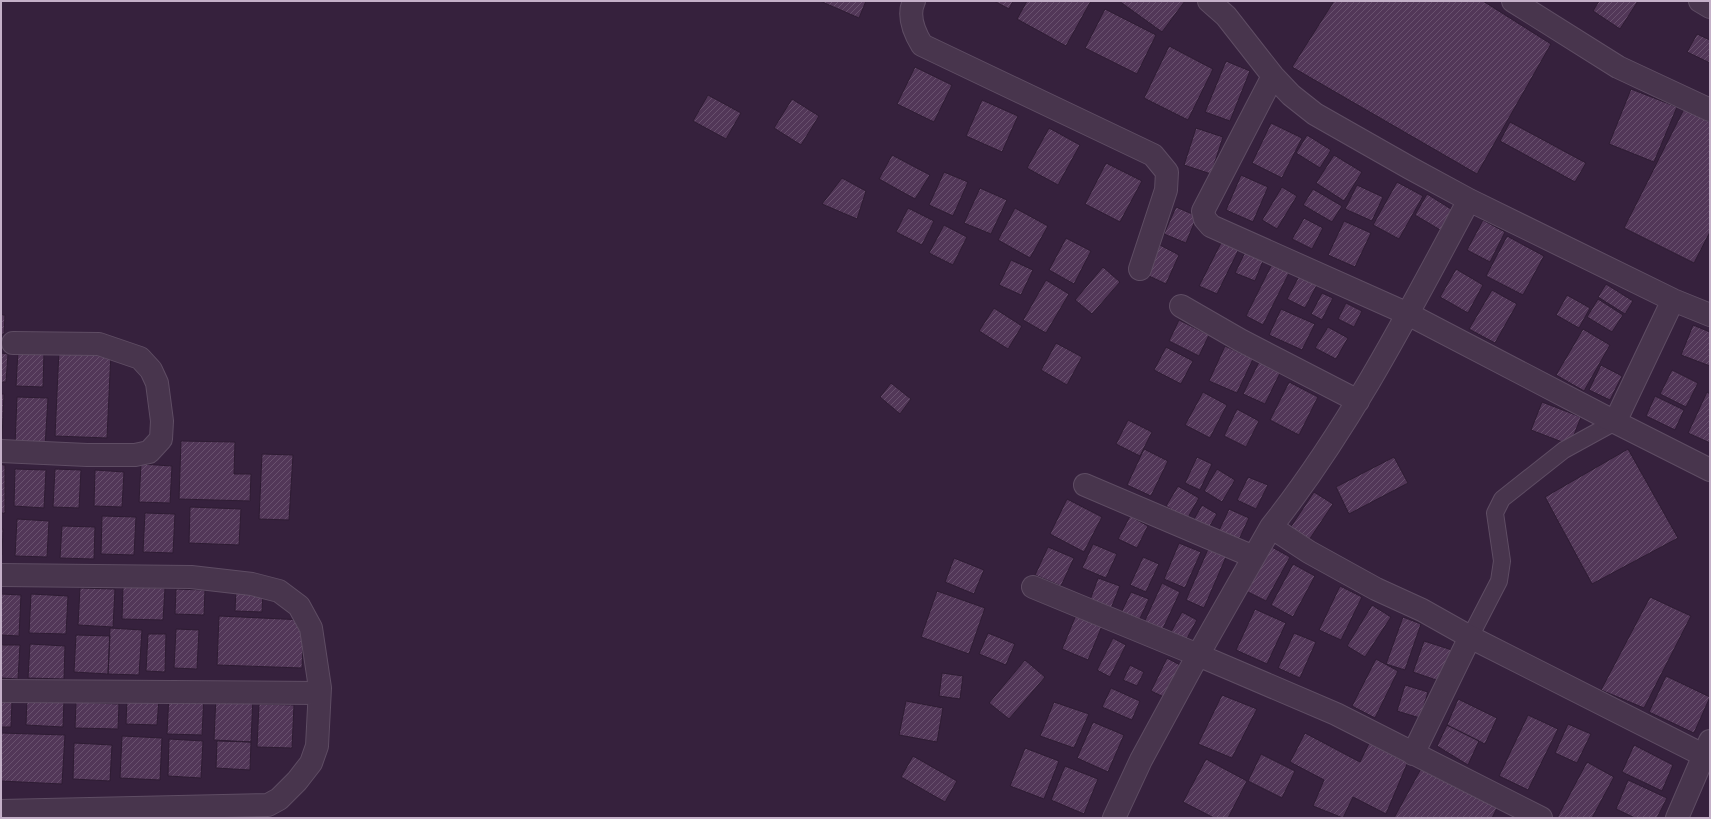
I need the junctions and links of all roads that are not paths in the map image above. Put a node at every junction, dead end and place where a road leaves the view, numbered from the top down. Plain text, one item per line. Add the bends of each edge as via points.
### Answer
1 (914, 1) edge
2 (1209, 1) edge
3 (1513, 1) edge
4 (1700, 1) edge
5 (1710, 7) edge
6 (1273, 76) junction
7 (1710, 110) edge
8 (1469, 200) junction
9 (1140, 269) dead end
10 (1673, 300) junction
11 (1181, 306) dead end
12 (1408, 314) junction
13 (1710, 315) edge
14 (13, 343) dead end
15 (1358, 402) junction
16 (1615, 422) junction
17 (1, 451) edge
18 (1710, 470) edge
19 (1085, 485) dead end
20 (1271, 528) junction
21 (1254, 557) junction
22 (1, 575) edge
23 (1033, 586) dead end
24 (1470, 637) junction
25 (1198, 655) junction
26 (1, 691) edge
27 (318, 693) junction
28 (1707, 748) edge
29 (1413, 754) junction
30 (1, 811) edge
31 (1114, 818) edge
32 (1541, 818) edge
33 (1677, 818) edge

1 - 9 street via 912,21 915,34 922,45 1152,155 1167,172 1166,190
2 - 6 street via 1226,16
3 - 7 street via 1618,67
4 - 5 street
6 - 8 street via 1291,95 1315,114
6 - 12 street via 1208,198 1203,211 1205,220 1211,226
8 - 10 street
8 - 12 street
10 - 13 street
10 - 16 street
11 - 15 street
12 - 15 street
12 - 16 street
14 - 17 street via 99,344 140,358 151,370 157,383 162,421 161,440 149,452 134,455
15 - 20 street
16 - 18 street
16 - 24 lane via 1564,450 1502,499 1495,514 1502,561 1499,581
19 - 21 street
20 - 21 street
20 - 24 street via 1309,552
21 - 25 street
22 - 27 street via 191,577 252,584 279,591 300,606 311,628 320,688
23 - 25 street
24 - 28 street
24 - 29 street
25 - 29 street via 1336,714
25 - 31 street via 1141,760
26 - 27 street
27 - 30 street via 317,746 311,763 279,799 268,805
28 - 33 street
29 - 32 street

